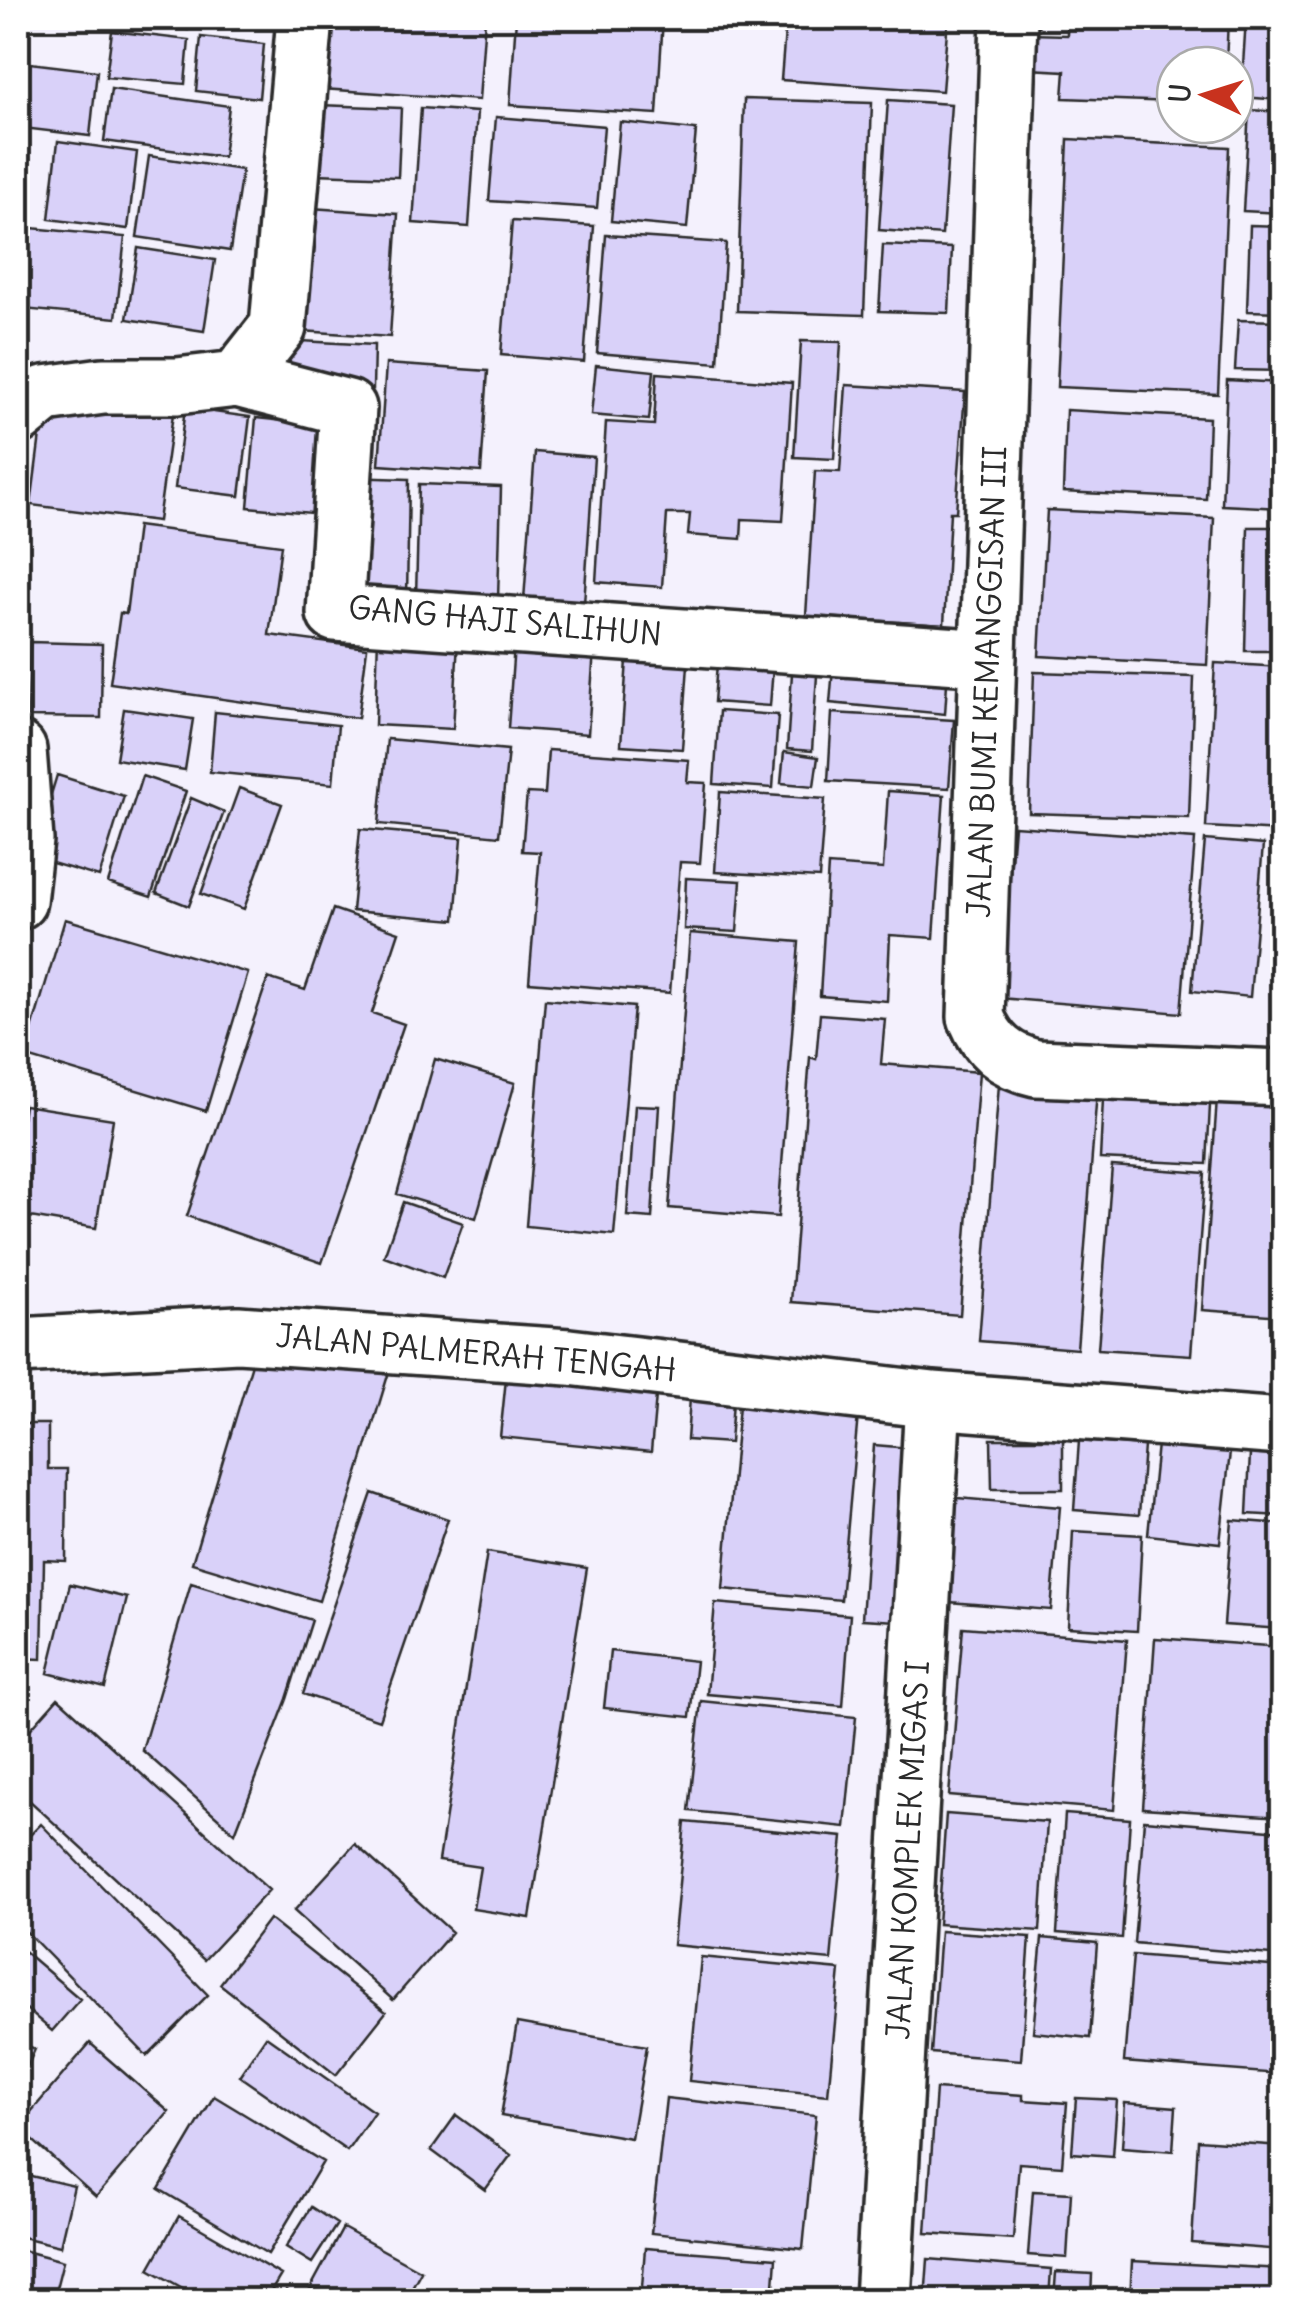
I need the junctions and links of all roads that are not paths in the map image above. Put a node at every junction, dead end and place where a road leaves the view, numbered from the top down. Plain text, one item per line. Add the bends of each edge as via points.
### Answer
1 (304, 18) edge
2 (1009, 18) edge
3 (237, 379) junction
4 (18, 416) edge
5 (988, 658) junction
6 (18, 750) edge
7 (18, 901) edge
8 (1282, 1078) edge
9 (18, 1346) edge
10 (934, 1400) junction
11 (1282, 1427) edge
12 (883, 2300) edge

1 - 3 street via 278,327
2 - 5 street, JALAN BUMI KEMANGGISAN III
3 - 4 street via 45,394
3 - 5 street, GANG HAJI SALIHUN via 348,408 335,612
5 - 8 street, JALAN BUMI KEMANGGISAN III via 976,1016 984,1037 1015,1063 1036,1068
6 - 7 street via 25,840
9 - 10 street, JALAN PALMERAH TENGAH via 238,1334 569,1357
10 - 11 street, JALAN PALMERAH TENGAH
10 - 12 street, JALAN KOMPLEK MIGAS I

